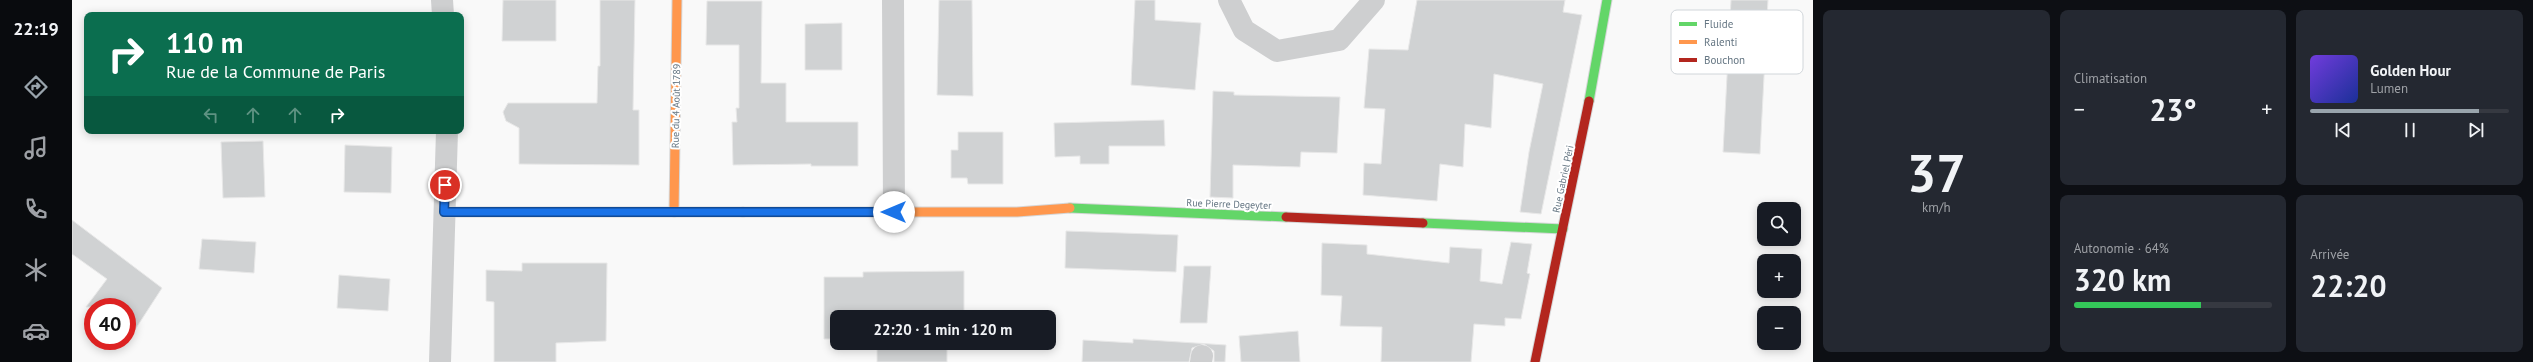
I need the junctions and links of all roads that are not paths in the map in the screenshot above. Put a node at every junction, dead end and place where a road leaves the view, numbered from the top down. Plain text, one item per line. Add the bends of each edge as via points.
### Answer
1 (442, 0) edge
2 (677, 0) edge
3 (893, 0) edge
4 (1229, 0) edge
5 (1374, 0) edge
6 (1607, 0) edge
7 (443, 12) edge
8 (446, 134) edge
9 (444, 212) junction
10 (674, 212) junction
11 (894, 212) junction
12 (1563, 229) junction
13 (440, 362) edge
14 (1535, 362) edge

1 - 7 street
2 - 10 street, Rue du 4 Août 1789
3 - 11 street
4 - 5 street via 1244,30 1277,51 1339,40
6 - 12 street, Rue Gabriel Péri via 1583,138
8 - 9 street
9 - 10 street, Rue Pierre Degeyter
9 - 13 street
10 - 11 street, Rue Pierre Degeyter
11 - 12 street, Rue Pierre Degeyter via 1017,212 1066,208
12 - 14 street, Rue Gabriel Péri

